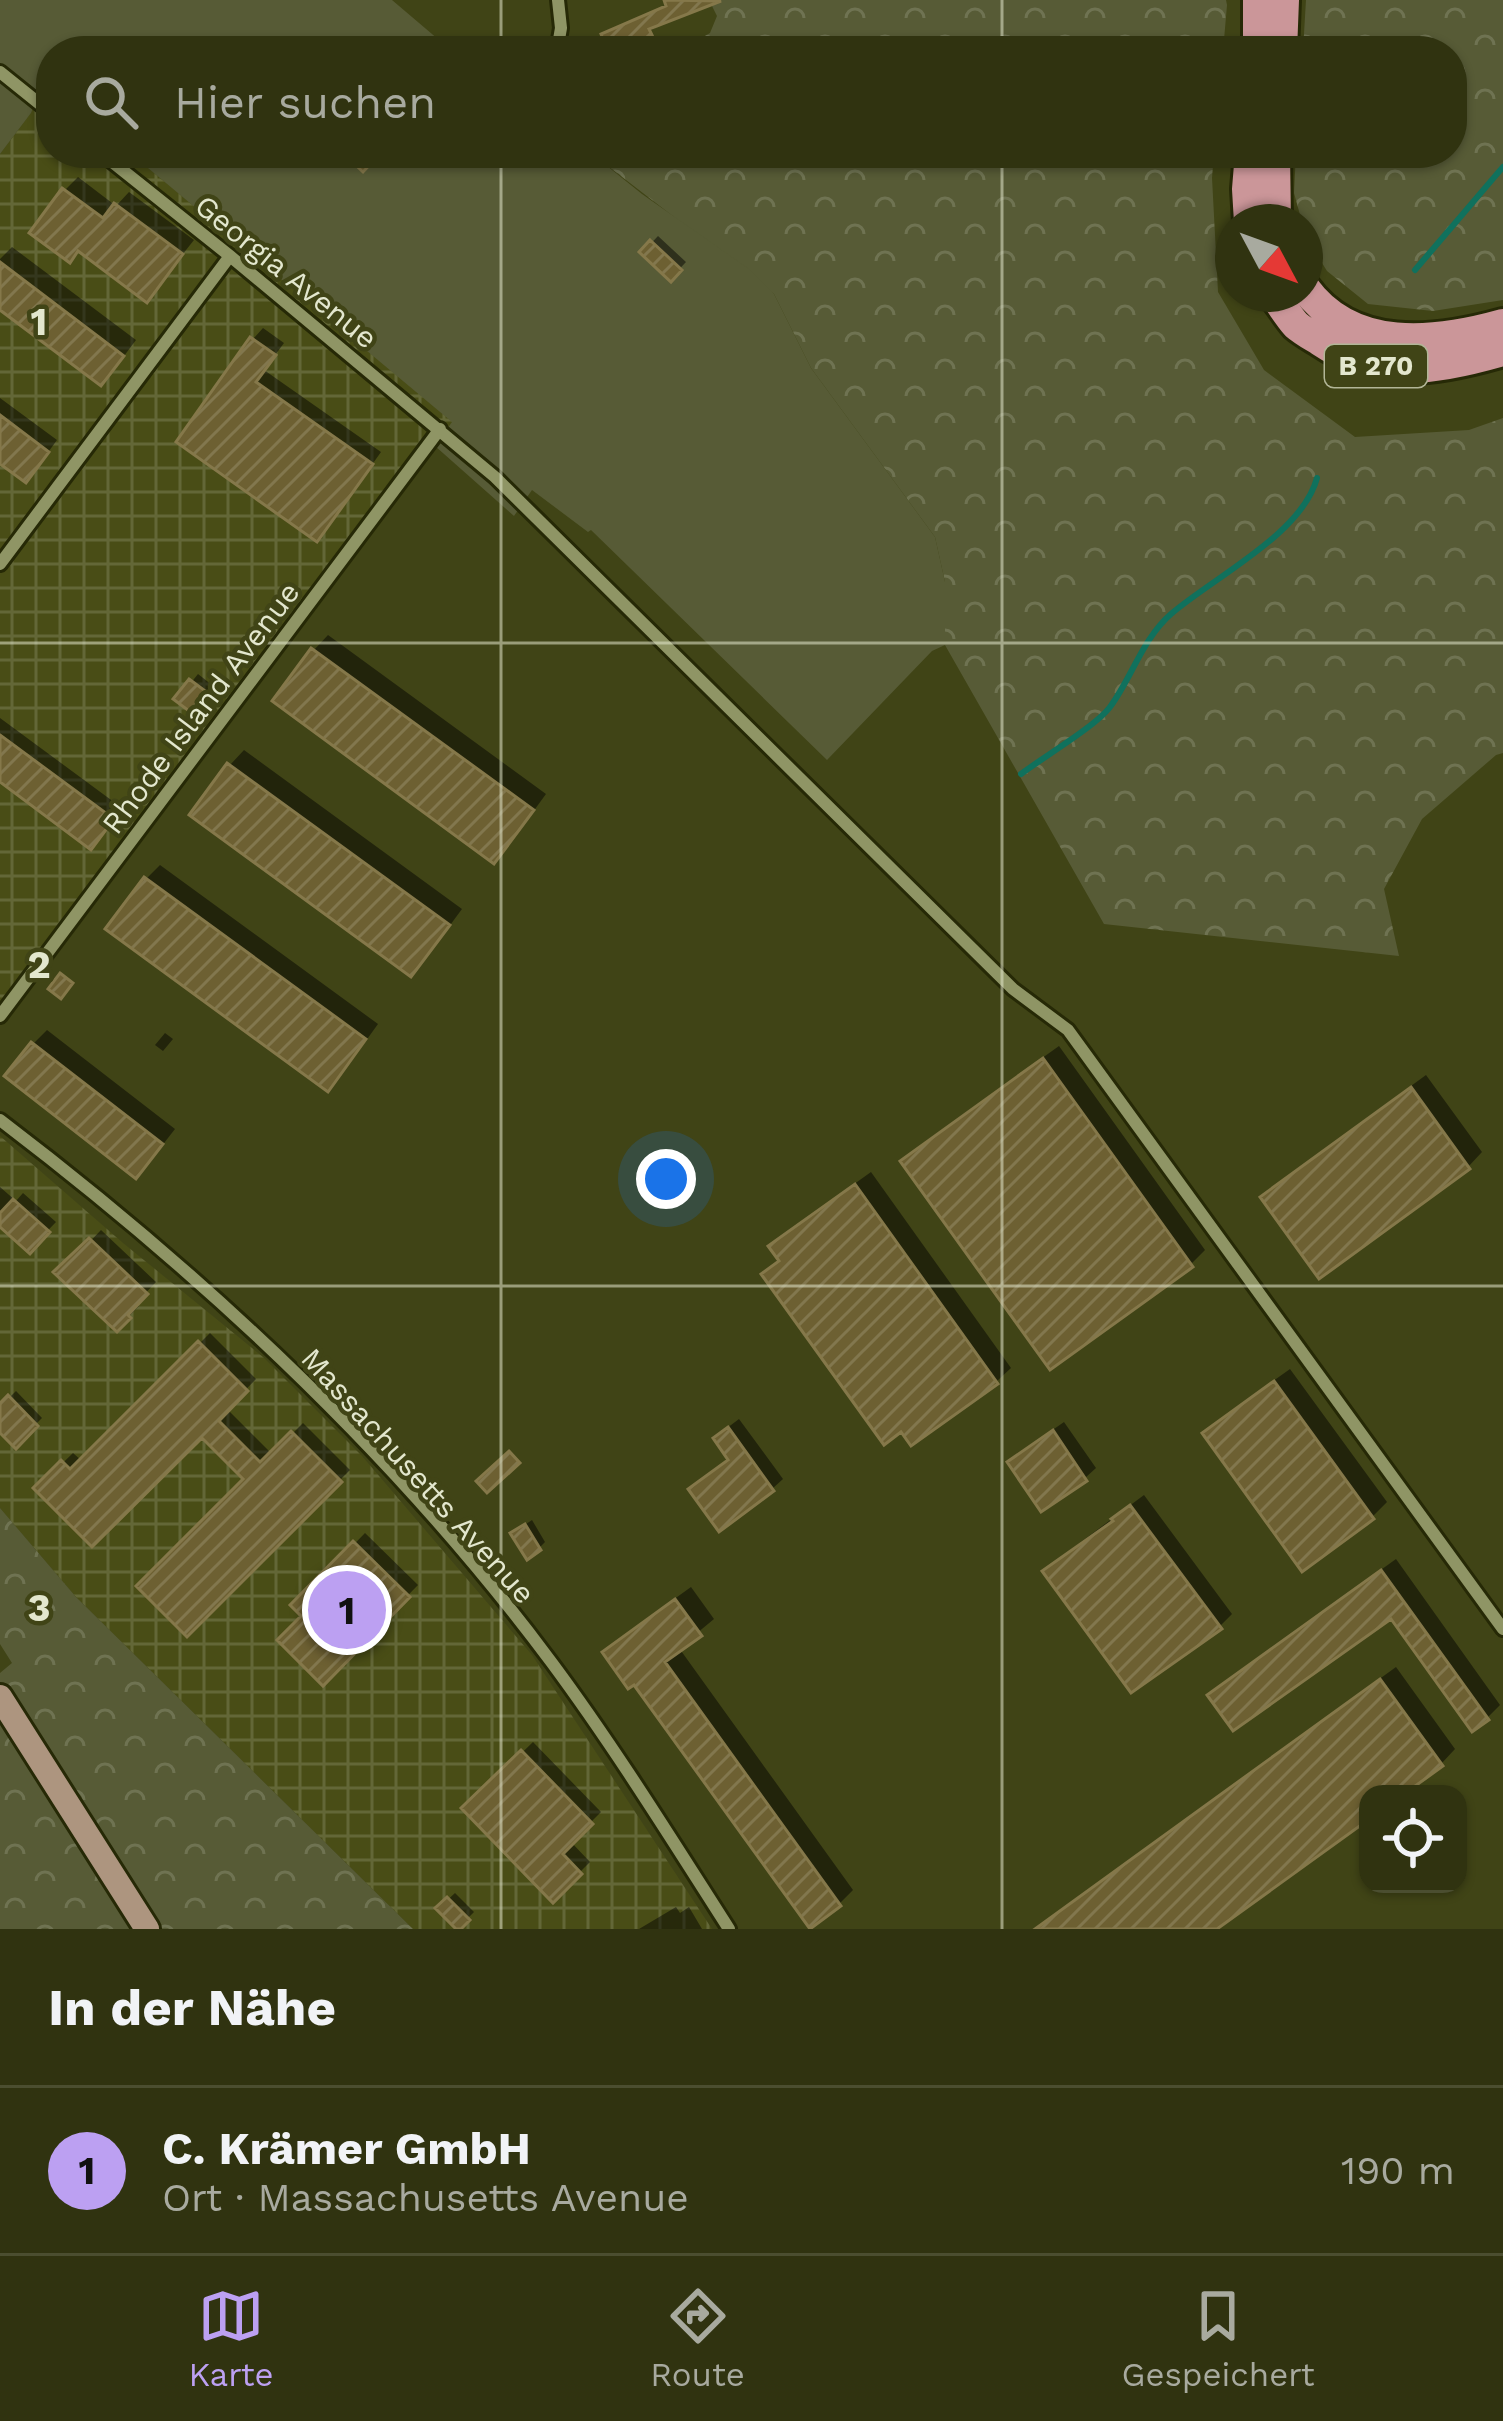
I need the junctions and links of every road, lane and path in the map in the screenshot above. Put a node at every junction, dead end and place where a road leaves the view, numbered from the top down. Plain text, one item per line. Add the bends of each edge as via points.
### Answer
1 (558, 0) edge
2 (1258, 0) edge
3 (1284, 0) edge
4 (560, 36) edge
5 (1258, 36) edge
6 (1283, 36) edge
7 (0, 72) edge
8 (36, 101) edge
9 (120, 168) edge
10 (1249, 168) edge
11 (1276, 168) edge
12 (1248, 204) edge
13 (1276, 204) edge
14 (230, 256) junction
15 (1323, 309) edge
16 (1286, 312) edge
17 (1503, 324) edge
18 (1503, 351) edge
19 (440, 429) junction
20 (0, 564) edge
21 (0, 1016) edge
22 (0, 1120) edge
23 (1503, 1629) edge
24 (0, 1697) edge
25 (147, 1929) edge
26 (729, 1929) edge

1 - 4 street
2 - 5 main road
3 - 6 main road
7 - 8 street
9 - 14 street, Georgia Avenue
10 - 12 main road
11 - 13 main road
14 - 19 street, Georgia Avenue
14 - 20 street
15 - 17 main road, B 270 via 1356,330 1409,340
16 - 18 main road, B 270 via 1342,356 1372,366 1407,369
19 - 21 street, Rhode Island Avenue
19 - 23 street, Georgia Avenue via 1012,989 1067,1030
22 - 26 street, Massachusetts Avenue via 179,1265 409,1492 552,1663
24 - 25 main road

